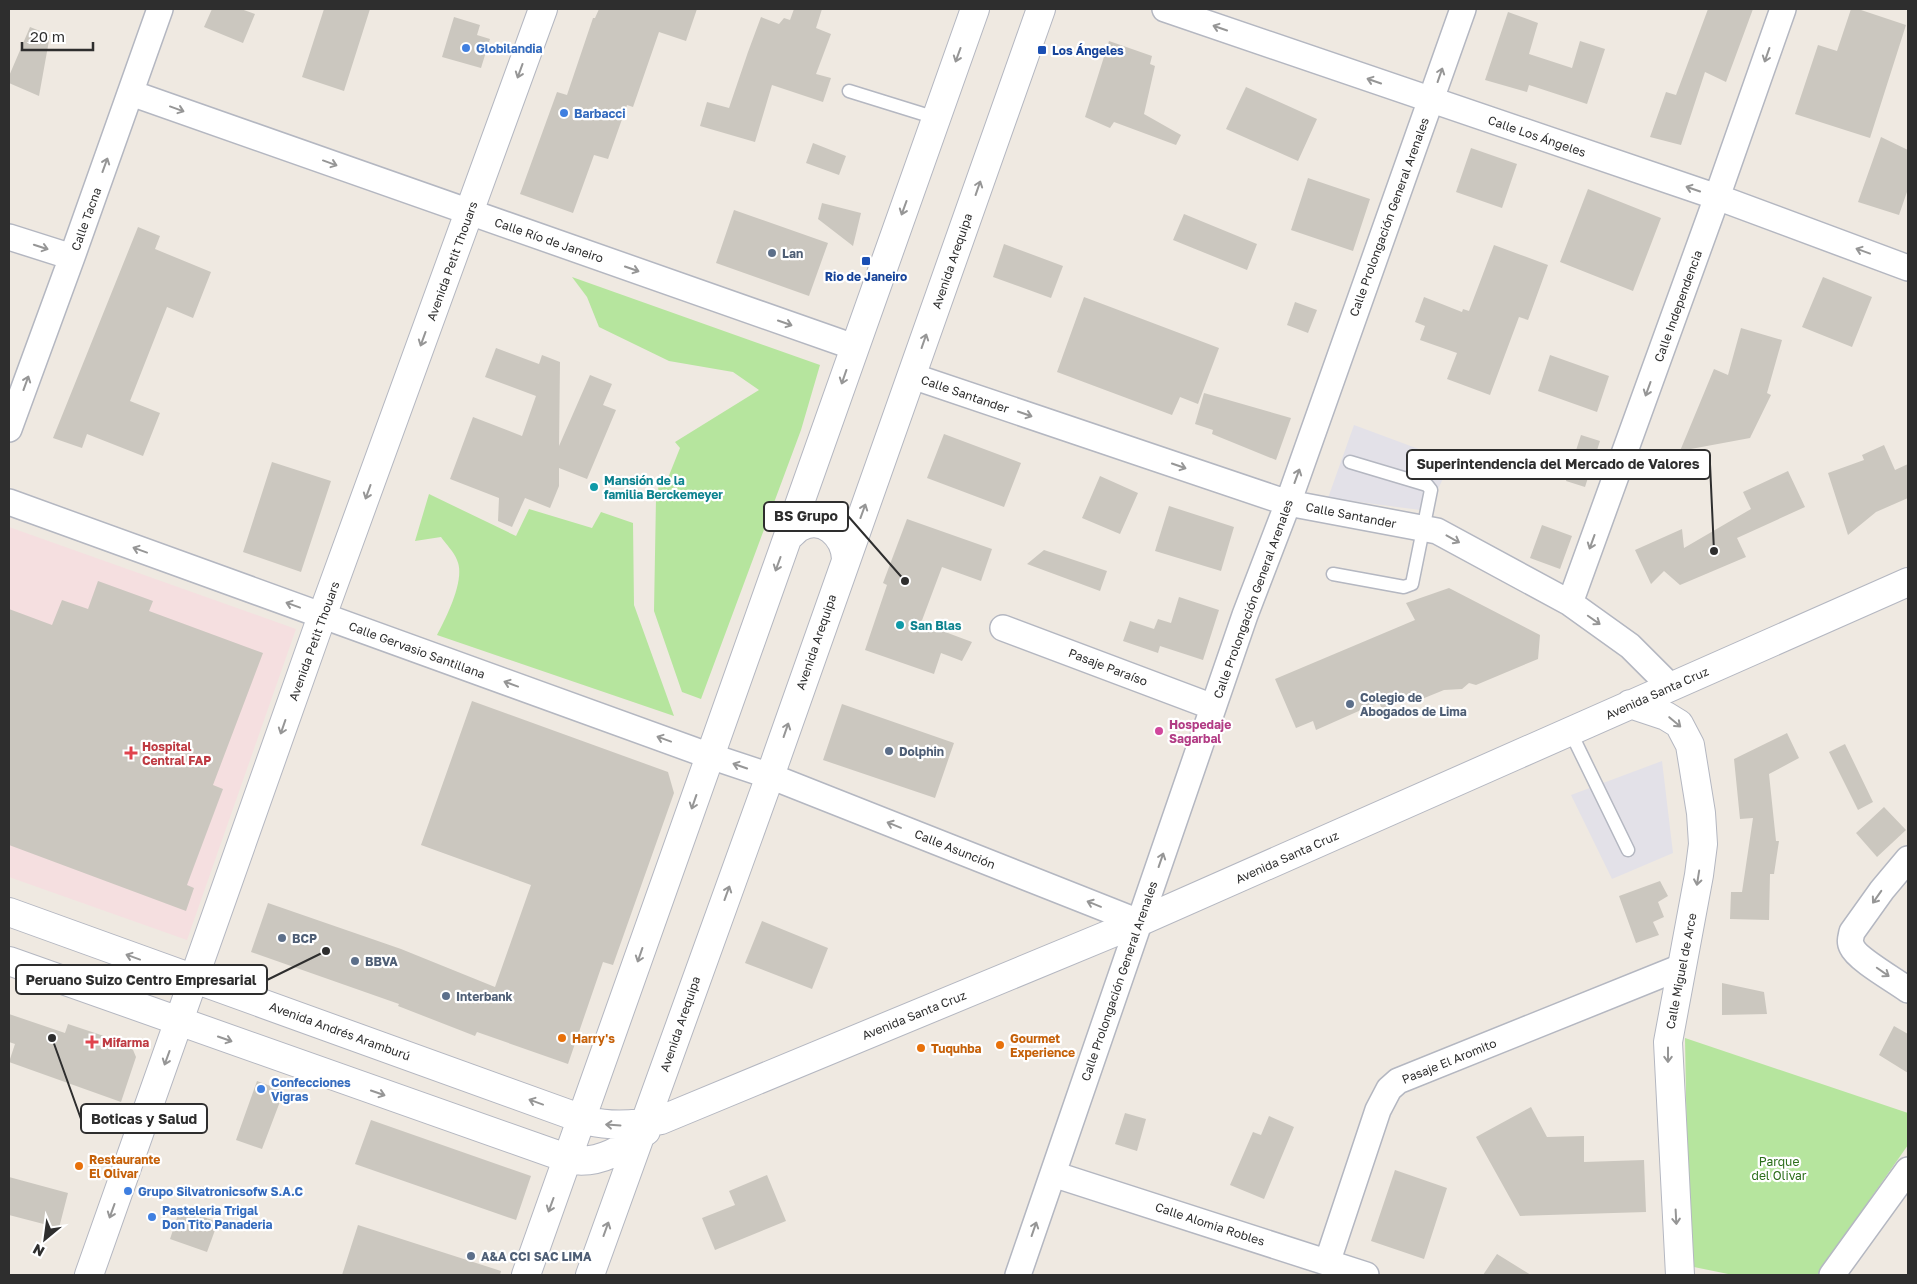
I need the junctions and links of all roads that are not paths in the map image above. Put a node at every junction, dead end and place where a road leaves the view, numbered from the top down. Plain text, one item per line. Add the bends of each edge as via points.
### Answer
1 (160, 9) edge
2 (543, 9) edge
3 (975, 9) edge
4 (1040, 9) edge
5 (1165, 9) edge
6 (1463, 9) edge
7 (1783, 9) edge
8 (849, 91) dead end
9 (131, 92) junction
10 (1431, 100) junction
11 (936, 118) junction
12 (1717, 197) junction
13 (470, 213) junction
14 (9, 236) edge
15 (72, 257) junction
16 (1908, 268) edge
17 (854, 347) junction
18 (912, 376) junction
19 (9, 429) edge
20 (1350, 462) dead end
21 (9, 502) edge
22 (1288, 503) junction
23 (1424, 528) junction
24 (788, 537) junction
25 (846, 559) junction
26 (1333, 574) dead end
27 (1908, 582) edge
28 (1570, 603) junction
29 (322, 616) junction
30 (1003, 628) dead end
31 (1671, 687) junction
32 (1630, 704) junction
33 (1213, 707) junction
34 (1570, 731) junction
35 (710, 756) junction
36 (770, 776) junction
37 (1628, 850) dead end
38 (1908, 859) edge
39 (9, 912) edge
40 (1139, 922) junction
41 (9, 961) edge
42 (1682, 967) junction
43 (195, 979) junction
44 (1908, 990) edge
45 (179, 1023) junction
46 (582, 1119) junction
47 (649, 1126) junction
48 (567, 1159) junction
49 (1908, 1170) edge
50 (1053, 1174) junction
51 (1328, 1262) junction
52 (89, 1275) edge
53 (526, 1275) edge
54 (590, 1275) edge
55 (1018, 1275) edge
56 (1366, 1275) edge
57 (1680, 1275) edge
58 (1832, 1275) edge

1 - 9 street, Calle Tacna
2 -> 13 main road, Avenida Petit Thouars
3 -> 11 main road
18 -> 4 main road, Avenida Arequipa
10 -> 5 street, Calle Los Ángeles
10 -> 6 street, Calle Prolongación General Arenales
7 -> 12 street, Calle Independencia
8 - 11 lane
9 -> 13 street, Calle Río de Janeiro
15 -> 9 street, Calle Tacna
12 -> 10 street, Calle Los Ángeles
22 -> 10 street, Calle Prolongación General Arenales
11 -> 17 main road
16 -> 12 street, Calle Los Ángeles
12 -> 28 street, Calle Independencia
13 -> 17 street, Calle Río de Janeiro
13 -> 29 main road, Avenida Petit Thouars
14 -> 15 street
19 -> 15 street, Calle Tacna
17 -> 24 main road
18 -> 22 street, Calle Santander
25 -> 18 main road, Avenida Arequipa
20 - 23 lane via 1427,485 1431,490
29 -> 21 street, Calle Gervasio Santillana
22 - 23 street, Calle Santander
22 - 33 street, Calle Prolongación General Arenales
23 - 26 lane via 1412,584 1404,587
23 -> 28 street, Calle Santander via 1437,531
24 - 25 main road via 801,526 818,524 828,527 843,542
24 -> 35 main road
36 -> 25 main road, Avenida Arequipa
27 - 31 main road, Avenida Santa Cruz
28 -> 31 street, Calle Santander via 1630,646
35 -> 29 street, Calle Gervasio Santillana
29 -> 43 main road, Avenida Petit Thouars
30 - 33 street, Pasaje Paraíso
31 - 32 main road, Avenida Santa Cruz
32 - 34 main road, Avenida Santa Cruz
32 -> 42 main road, Calle Miguel de Arce via 1679,724 1690,745 1703,844
40 -> 33 street, Calle Prolongación General Arenales
34 - 37 lane
34 - 40 main road, Avenida Santa Cruz
36 -> 35 street, Calle Gervasio Santillana
35 -> 46 main road
40 -> 36 street, Calle Asunción
47 -> 36 main road, Avenida Arequipa
38 -> 44 street via 1882,890 1850,938 1857,955
43 -> 39 main road, Avenida Andrés Aramburú
40 - 47 main road, Avenida Santa Cruz
40 - 50 street, Calle Prolongación General Arenales
41 - 45 main road
42 - 51 street, Pasaje El Aromito via 1398,1081 1389,1089 1378,1110
42 -> 57 main road, Calle Miguel de Arce via 1670,1025 1668,1059
43 - 45 main road, Avenida Petit Thouars
46 -> 43 main road, Avenida Andrés Aramburú
45 -> 48 main road
45 -> 52 main road, Avenida Petit Thouars
47 -> 46 main road, Avenida Andrés Aramburú
46 - 48 main road
47 - 48 main road via 624,1147 602,1159 586,1162
54 -> 47 main road, Avenida Arequipa
48 -> 53 main road
49 - 58 street
50 - 51 street, Calle Alomia Robles
55 -> 50 street, Calle Prolongación General Arenales
51 - 56 street, Calle Alomia Robles

